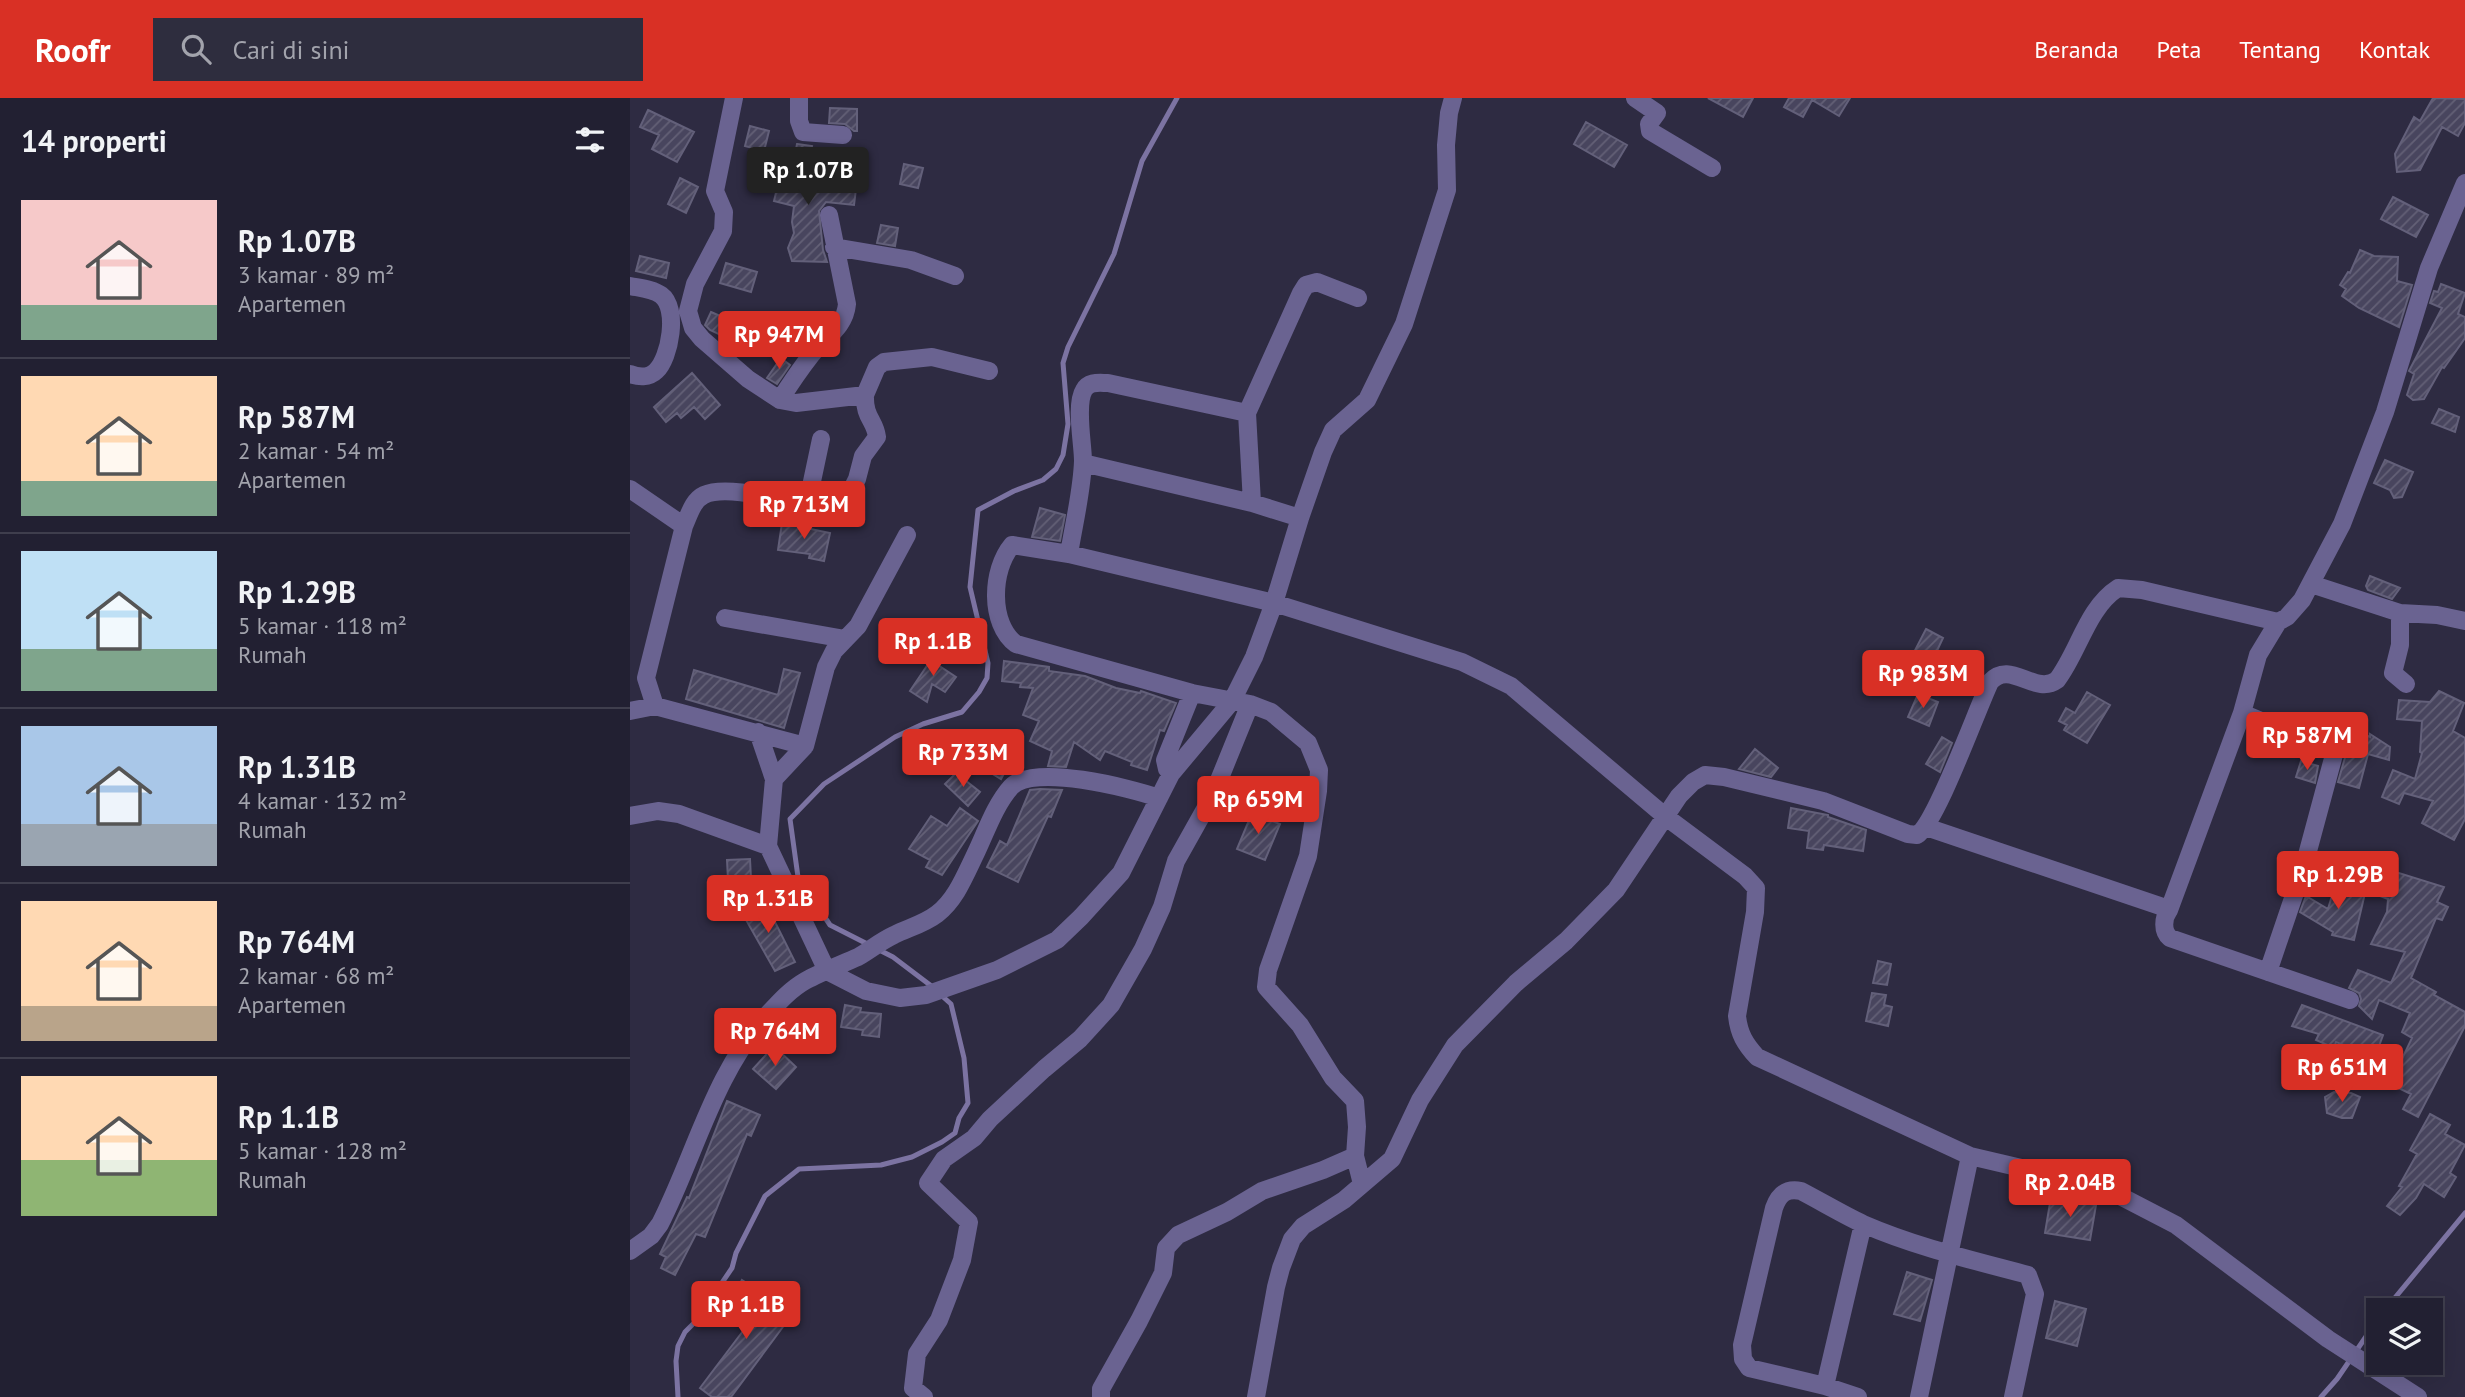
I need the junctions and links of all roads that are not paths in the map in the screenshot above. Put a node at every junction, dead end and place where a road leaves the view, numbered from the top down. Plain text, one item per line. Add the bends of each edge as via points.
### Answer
1 (734, 98) edge
2 (799, 98) edge
3 (1453, 98) edge
4 (1635, 98) edge
5 (843, 135) dead end
6 (1712, 168) dead end
7 (2465, 183) edge
8 (829, 215) dead end
9 (834, 247) junction
10 (955, 276) dead end
11 (630, 286) edge
12 (1358, 299) dead end
13 (989, 370) dead end
14 (630, 374) edge
15 (865, 395) junction
16 (780, 400) junction
17 (1247, 413) junction
18 (821, 439) dead end
19 (1083, 463) junction
20 (630, 489) edge
21 (1252, 503) junction
22 (807, 505) junction
23 (1300, 518) junction
24 (684, 526) junction
25 (908, 535) dead end
26 (1069, 554) junction
27 (2311, 584) junction
28 (1274, 603) junction
29 (2400, 613) junction
30 (725, 618) dead end
31 (2465, 621) edge
32 (2278, 622) junction
33 (845, 639) junction
34 (646, 678) junction
35 (2406, 684) dead end
36 (630, 688) edge
37 (1192, 694) junction
38 (1241, 703) junction
39 (655, 706) junction
40 (630, 711) edge
41 (2242, 713) junction
42 (758, 732) junction
43 (805, 746) junction
44 (1171, 774) junction
45 (775, 779) junction
46 (1159, 798) junction
47 (630, 816) edge
48 (1666, 817) junction
49 (1926, 827) junction
50 (768, 846) junction
51 (2169, 910) junction
52 (827, 971) junction
53 (2268, 972) junction
54 (2350, 1000) dead end
55 (1355, 1156) junction
56 (1970, 1156) junction
57 (1362, 1184) junction
58 (1863, 1224) junction
59 (630, 1251) edge
60 (1950, 1255) junction
61 (1825, 1386) junction
62 (924, 1397) edge
63 (1101, 1397) edge
64 (1256, 1397) edge
65 (1858, 1397) edge
66 (1919, 1397) edge
67 (2013, 1397) edge
68 (2418, 1397) edge

1 - 16 street via 715,191 724,212 723,231 695,284 689,317 702,339
2 - 5 street via 803,132
3 - 23 street via 1446,145 1447,190 1404,324 1367,400 1333,430
4 - 6 street via 1657,113 1650,131
7 - 27 street via 2429,268 2385,412 2342,524
8 - 9 street
9 - 10 street via 911,260
9 - 16 street via 847,311
11 - 14 street via 668,302 671,323 668,345 656,371 647,376
12 - 17 street via 1317,282 1306,285
13 - 15 street via 932,357 884,362 877,367
15 - 16 street via 796,403
15 - 22 street via 867,416 877,437 863,456 842,509 836,512
17 - 19 street via 1108,383 1090,384 1082,393
17 - 21 street
18 - 22 street
19 - 21 street
19 - 26 street
20 - 24 street
21 - 23 street
22 - 24 street via 723,491 704,495 695,503
23 - 28 street
24 - 34 street
25 - 33 street via 858,626
26 - 28 street
26 - 37 street via 1020,545 1012,545 1006,552 996,609 1006,637 1016,644
27 - 29 street
27 - 32 street via 2295,610
28 - 38 street
28 - 48 street via 1462,662 1511,685
29 - 31 street
29 - 35 street via 2400,645 2393,673
30 - 33 street
32 - 41 street via 2258,655
32 - 49 street via 2118,588 2104,600 2057,680 2040,685 2005,674 1994,677
33 - 43 street via 826,667
34 - 36 street
34 - 39 street
37 - 38 street
37 - 44 street via 1165,760
38 - 44 street
38 - 55 street via 1271,712 1302,736 1319,770 1308,856 1266,987 1355,1101
38 - 62 street via 1213,795 1176,861 1162,907 1111,1005 974,1138 944,1159 928,1183 969,1222 962,1260 939,1320 916,1354 913,1388
39 - 40 street
39 - 42 street
41 - 51 street
41 - 53 street via 2335,751 2304,866
42 - 43 street
42 - 45 street
43 - 45 street
44 - 46 street
45 - 50 street
46 - 52 street via 1121,873 1057,940 1024,958 933,993 900,998 866,991
46 - 52 street via 1061,776 1019,781 1001,801 949,904
47 - 50 street via 658,811 679,814
48 - 49 street via 1686,789 1706,775 1824,801 1908,834 1917,835
48 - 56 street via 1756,888 1737,1016 1744,1044 1772,1066
48 - 57 street via 1616,890 1455,1045 1420,1100 1392,1158
49 - 51 street
50 - 52 street
51 - 53 street via 2166,936
52 - 59 street via 784,997 748,1039 709,1109 660,1224
53 - 54 street
55 - 57 street
55 - 63 street via 1262,1191 1178,1235 1166,1248 1163,1273 1101,1389
56 - 60 street
56 - 68 street via 2089,1184 2149,1210 2176,1225 2328,1339
57 - 64 street via 1292,1239 1276,1287
58 - 60 street
58 - 61 street
58 - 61 street via 1793,1189 1777,1197 1773,1208 1742,1345 1743,1359 1749,1368
60 - 66 street
60 - 67 street via 2031,1278 2035,1294
61 - 65 street

